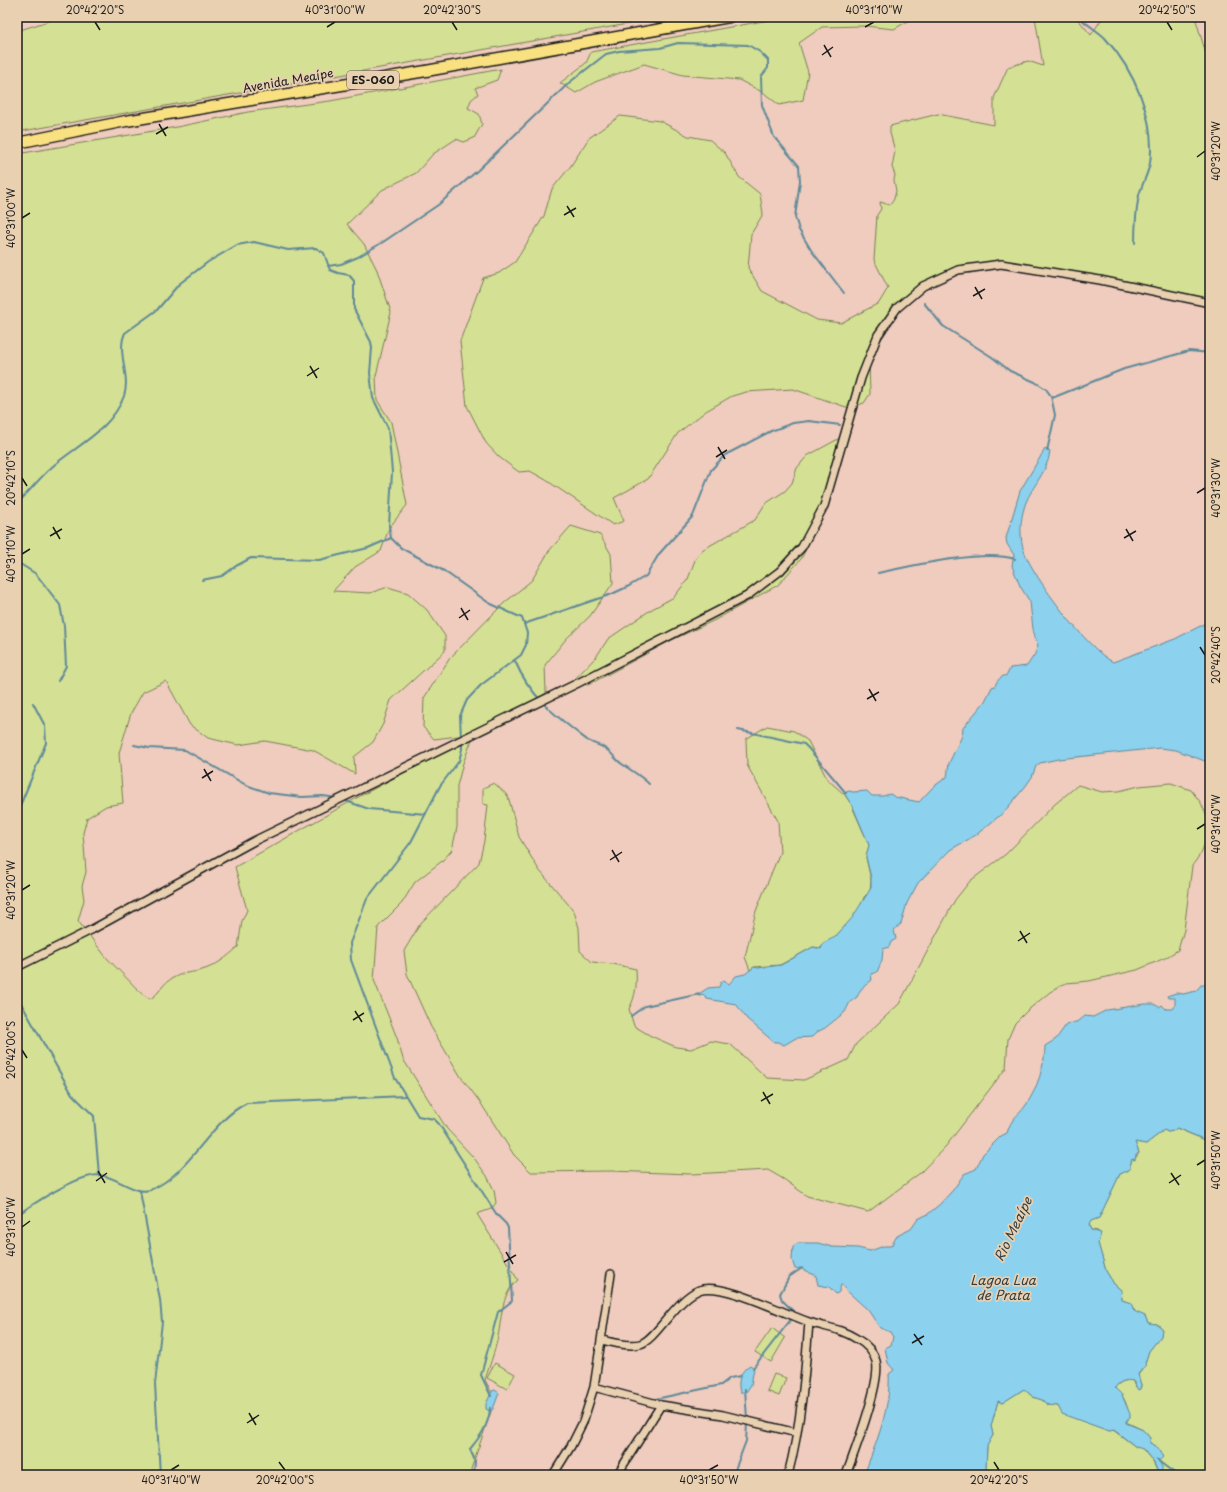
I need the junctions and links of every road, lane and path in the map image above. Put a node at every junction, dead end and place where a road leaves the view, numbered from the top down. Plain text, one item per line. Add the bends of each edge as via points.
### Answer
1 (729, 17) edge
2 (17, 143) edge
3 (1210, 303) edge
4 (17, 967) edge
5 (610, 1274) dead end
6 (809, 1322) junction
7 (601, 1340) junction
8 (594, 1387) junction
9 (661, 1405) junction
10 (797, 1433) junction
11 (553, 1475) edge
12 (617, 1475) edge
13 (788, 1475) edge
14 (846, 1475) edge

1 - 2 main road, Avenida Meaípe / ES-060 via 118,122
3 - 4 street via 1100,280 1001,264 958,270 923,286 897,308 878,335 861,378 824,506 802,547 780,571 747,596 585,680 254,841 91,930
5 - 7 street
6 - 7 street via 728,1291 706,1288 685,1298 650,1338 641,1344
6 - 10 street via 805,1379
6 - 14 street via 839,1329 858,1339 874,1354 877,1363 876,1381
7 - 8 street
8 - 9 street
8 - 11 street via 583,1422
9 - 10 street via 722,1415
9 - 12 street
10 - 13 street

